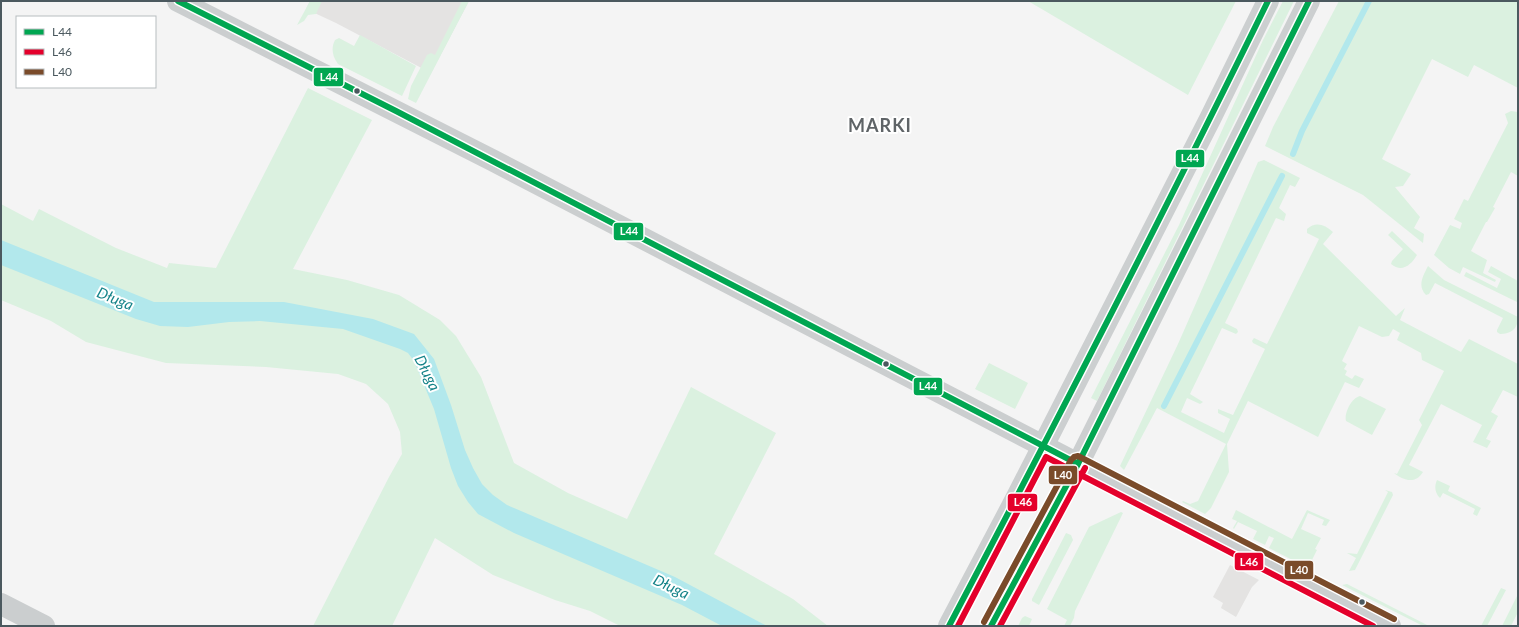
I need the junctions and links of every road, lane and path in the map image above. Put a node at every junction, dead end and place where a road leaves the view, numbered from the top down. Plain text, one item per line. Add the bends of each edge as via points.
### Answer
1 (178, 1) edge
2 (1268, 1) edge
3 (1309, 1) edge
4 (1043, 446) junction
5 (1078, 464) junction
6 (1, 604) edge
7 (44, 626) edge
8 (949, 626) edge
9 (991, 626) edge
10 (1390, 626) edge

1 - 4 street via 403,114
2 - 4 main road
3 - 5 main road
4 - 5 street
4 - 8 main road
5 - 9 main road
5 - 10 street
6 - 7 street

